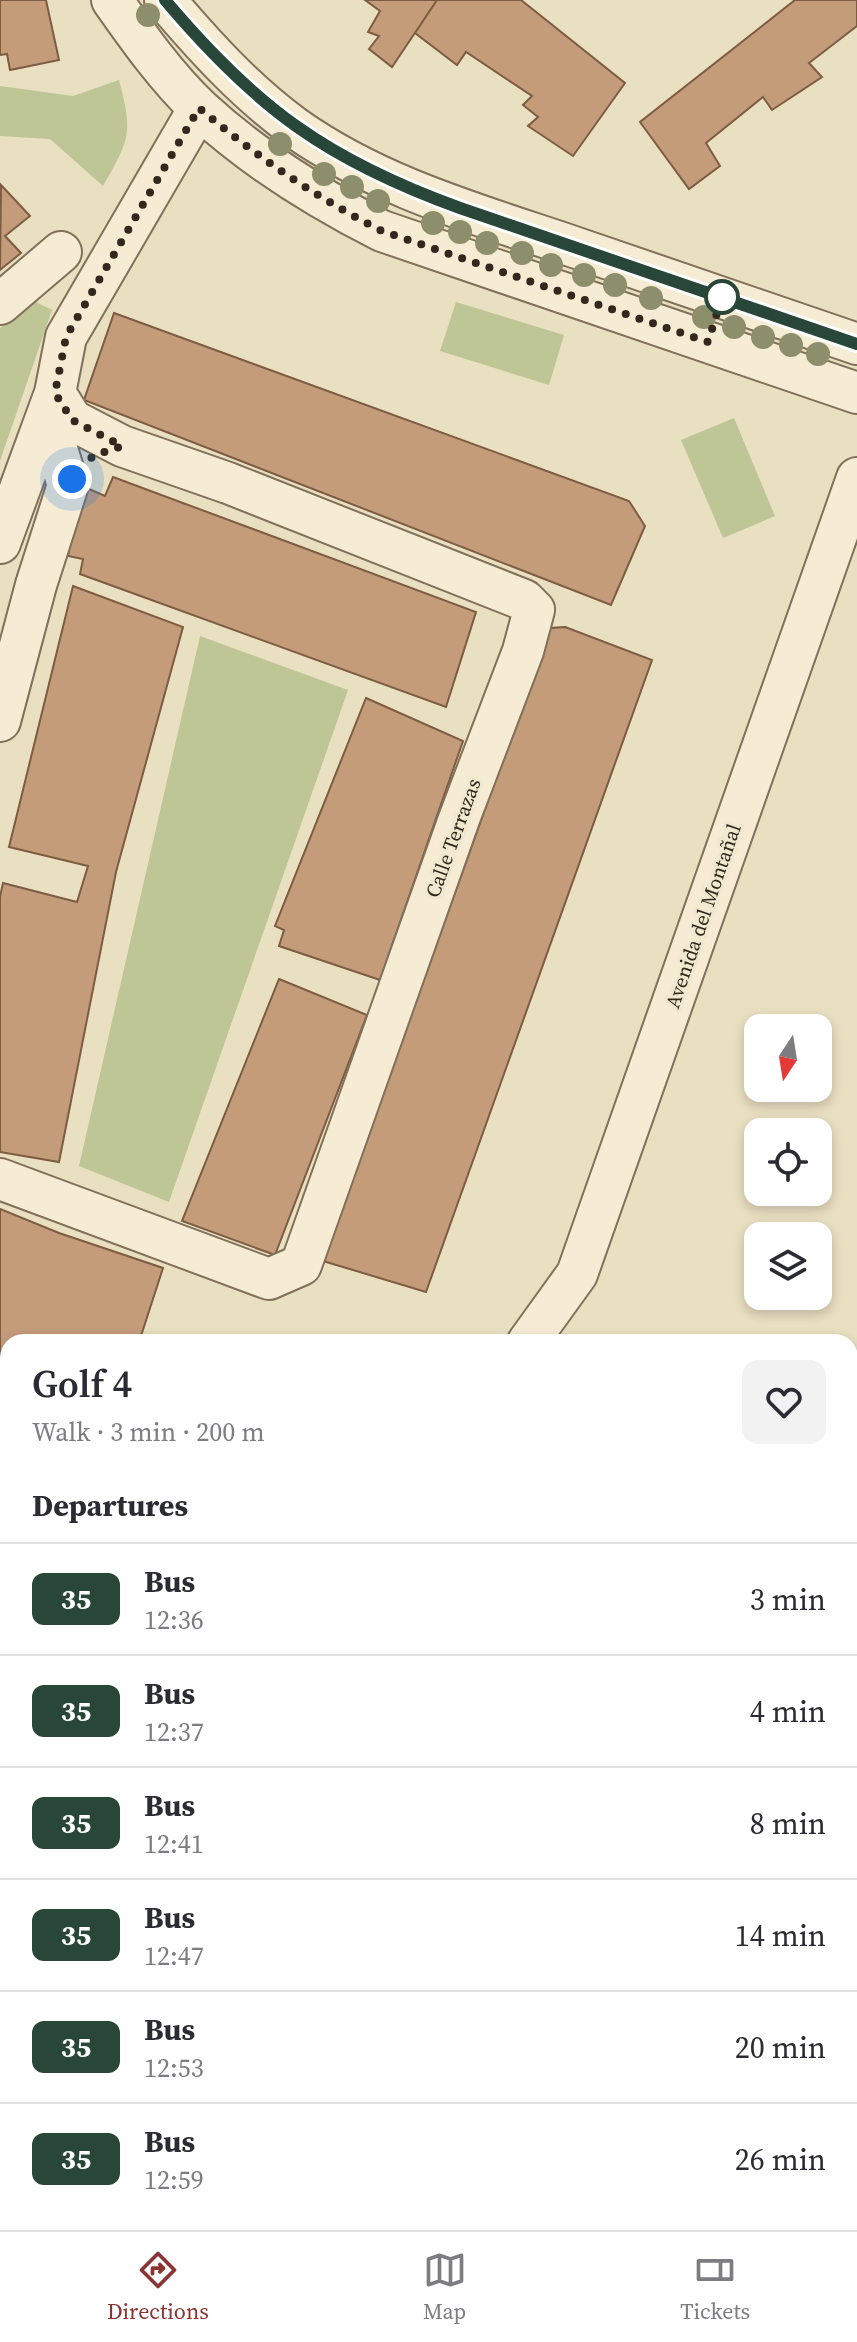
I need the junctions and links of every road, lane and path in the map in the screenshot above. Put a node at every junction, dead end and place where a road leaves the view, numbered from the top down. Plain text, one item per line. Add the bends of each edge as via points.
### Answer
1 (112, 0) edge
2 (165, 0) edge
3 (199, 108) junction
4 (61, 252) dead end
5 (0, 304) edge
6 (857, 344) edge
7 (857, 393) edge
8 (51, 405) junction
9 (122, 446) junction
10 (857, 478) edge
11 (68, 485) junction
12 (0, 543) edge
13 (0, 721) edge
14 (0, 1179) edge
15 (534, 1334) edge

1 - 3 street
2 - 6 street via 261,101 348,161 440,201
3 - 7 street via 286,177 382,231
3 - 8 street via 66,337
4 - 5 street
8 - 9 street, Calle Terrazas
8 - 11 street
8 - 12 street
9 - 11 street via 93,456
9 - 14 street, Calle Terrazas via 330,522 524,600 534,610 301,1265 269,1279
10 - 15 street, Avenida del Montañal via 577,1274
11 - 13 street

